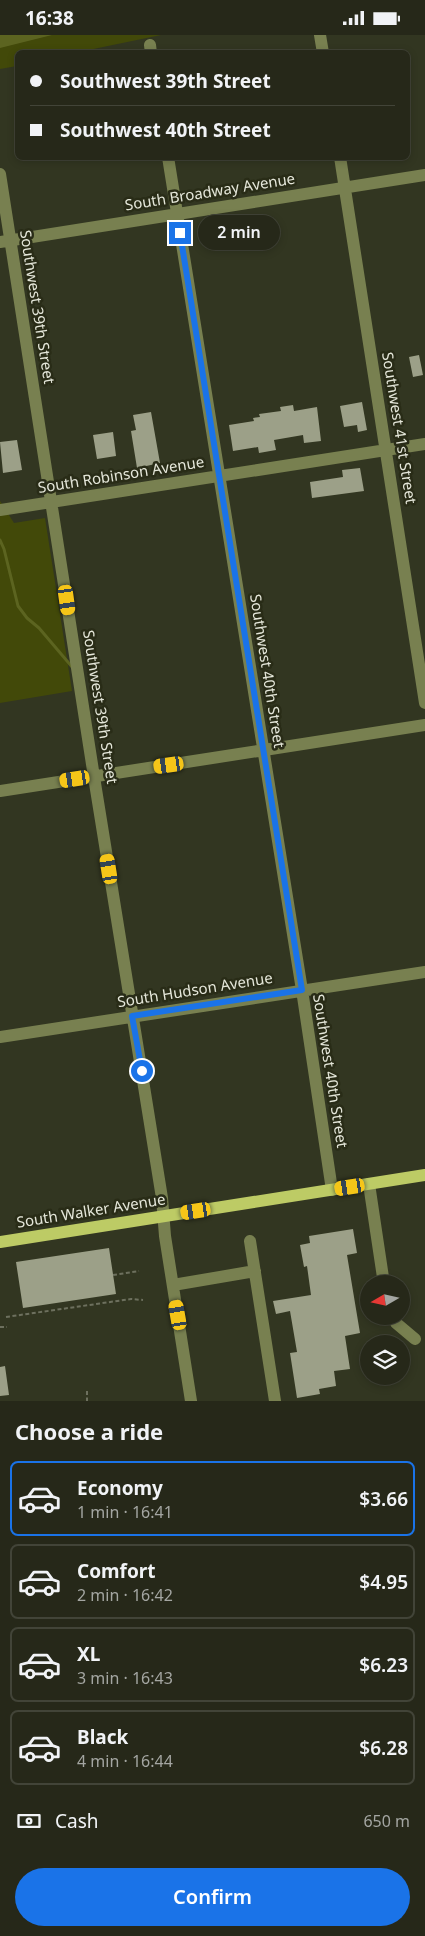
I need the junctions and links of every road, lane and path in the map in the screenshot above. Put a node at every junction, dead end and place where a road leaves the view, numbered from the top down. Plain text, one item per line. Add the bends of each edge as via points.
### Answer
1 (320, 35) edge
2 (322, 50) edge
3 (168, 160) edge
4 (340, 160) edge
5 (0, 174) edge
6 (425, 175) edge
7 (344, 187) junction
8 (177, 214) junction
9 (5, 241) edge
10 (425, 443) edge
11 (386, 450) junction
12 (219, 476) junction
13 (52, 502) junction
14 (0, 510) edge
15 (425, 703) edge
16 (425, 725) edge
17 (263, 751) junction
18 (94, 777) junction
19 (0, 791) edge
20 (425, 972) edge
21 (302, 990) junction
22 (132, 1016) junction
23 (0, 1037) edge
24 (425, 1175) edge
25 (369, 1184) junction
26 (332, 1190) junction
27 (164, 1216) junction
28 (250, 1241) dead end
29 (0, 1242) edge
30 (139, 1271) dead end
31 (255, 1271) junction
32 (113, 1275) dead end
33 (383, 1275) edge
34 (173, 1285) junction
35 (143, 1300) dead end
36 (6, 1317) dead end
37 (398, 1325) edge
38 (0, 1327) edge
39 (7, 1327) dead end
40 (415, 1339) dead end
41 (87, 1391) dead end
42 (87, 1401) edge
43 (191, 1401) edge
44 (275, 1401) edge

1 - 2 street
3 - 8 street, Southwest 40th Street
4 - 7 street, Southwest 41st Street
5 - 9 street, Southwest 39th Street
6 - 7 street, South Broadway Avenue
7 - 8 street, South Broadway Avenue
7 - 11 street, Southwest 41st Street
8 - 9 street, South Broadway Avenue
8 - 12 street, Southwest 40th Street
9 - 13 street, Southwest 39th Street
10 - 11 street, South Robinson Avenue
11 - 12 street, South Robinson Avenue
11 - 15 street, Southwest 41st Street
12 - 13 street, South Robinson Avenue
12 - 17 street, Southwest 40th Street
13 - 14 street, South Robinson Avenue
13 - 18 street, Southwest 39th Street
16 - 17 street
17 - 18 street
17 - 21 street, Southwest 40th Street
18 - 19 street
18 - 22 street, Southwest 39th Street
20 - 21 street, South Hudson Avenue
21 - 22 street, South Hudson Avenue
21 - 26 street, Southwest 40th Street
22 - 23 street, South Hudson Avenue
22 - 27 street, Southwest 39th Street
24 - 25 main road, South Walker Avenue
25 - 26 main road, South Walker Avenue
25 - 33 street
26 - 27 main road, South Walker Avenue
27 - 29 main road, South Walker Avenue
27 - 34 street, Southwest 39th Street
28 - 31 street
30 - 32 path
31 - 34 street
31 - 44 street
34 - 43 street, Southwest 39th Street
35 - 36 path
37 - 40 street
38 - 39 path
41 - 42 path

